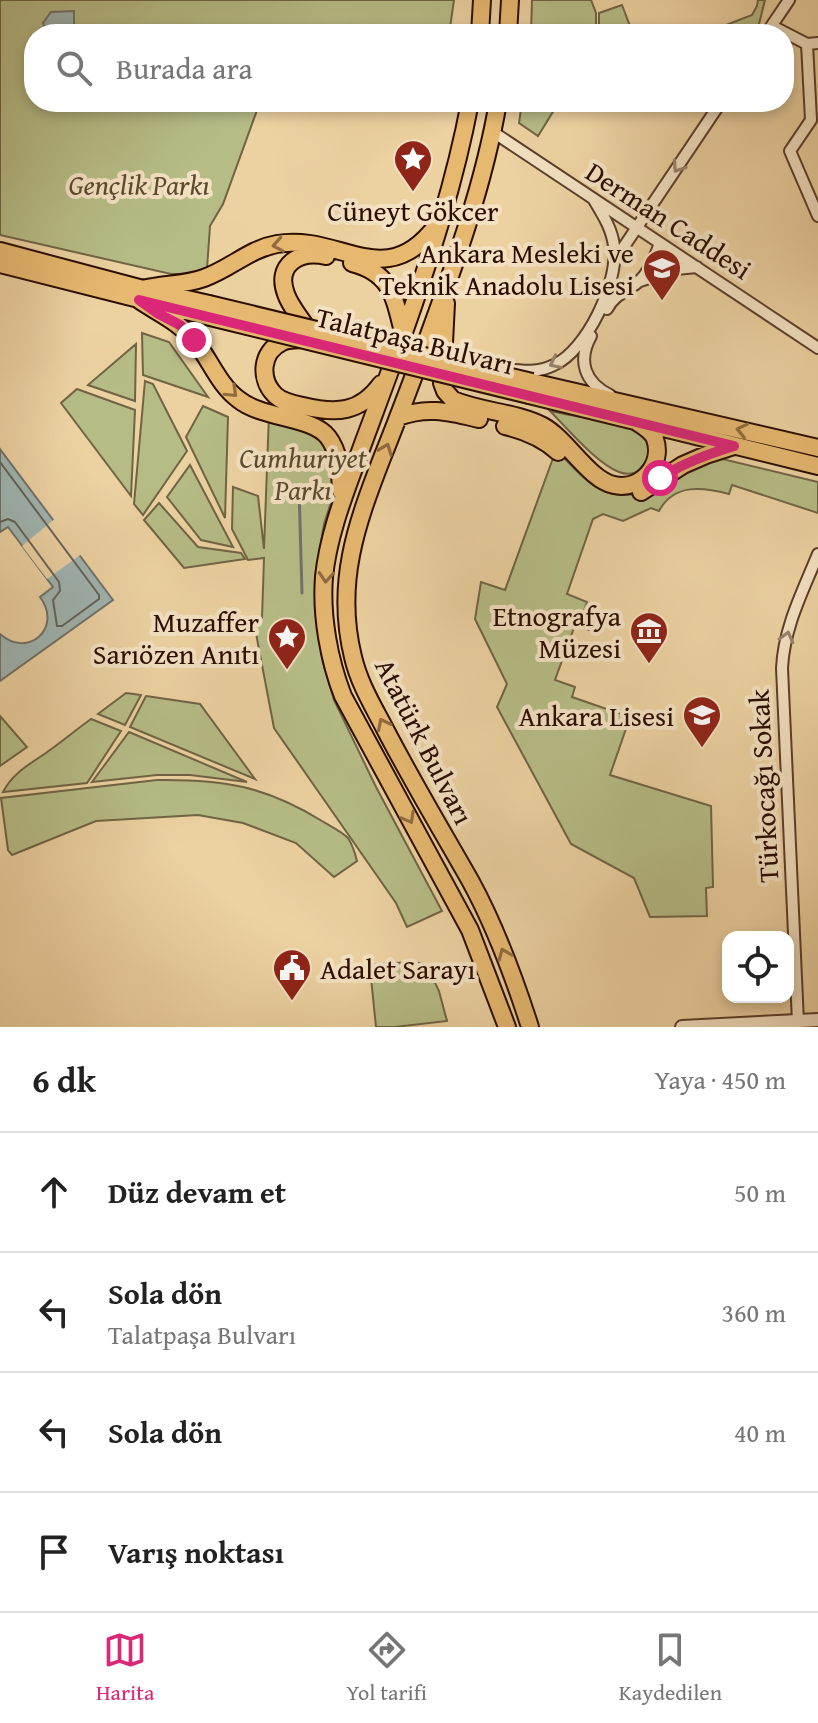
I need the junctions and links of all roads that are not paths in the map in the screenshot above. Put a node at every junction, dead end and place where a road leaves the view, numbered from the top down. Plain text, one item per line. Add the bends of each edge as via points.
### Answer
1 (482, 0) edge
2 (510, 0) edge
3 (786, 0) edge
4 (481, 24) edge
5 (509, 24) edge
6 (772, 24) edge
7 (813, 43) edge
8 (468, 112) edge
9 (496, 112) edge
10 (714, 112) edge
11 (493, 132) junction
12 (593, 199) junction
13 (818, 216) edge
14 (442, 218) junction
15 (638, 227) junction
16 (660, 243) junction
17 (0, 251) edge
18 (615, 261) junction
19 (0, 264) edge
20 (697, 267) junction
21 (638, 282) junction
22 (447, 286) junction
23 (141, 294) junction
24 (304, 333) junction
25 (403, 334) junction
26 (818, 348) edge
27 (464, 365) junction
28 (390, 372) junction
29 (530, 389) junction
30 (630, 404) junction
31 (398, 417) junction
32 (637, 422) junction
33 (734, 446) junction
34 (818, 448) edge
35 (818, 466) edge
36 (342, 501) junction
37 (818, 554) edge
38 (818, 1020) edge
39 (798, 1022) junction
40 (507, 1027) edge
41 (530, 1027) edge
42 (682, 1027) edge

1 - 4 main road
2 - 5 main road
3 - 6 street
7 - 13 street via 811,120 790,151
8 - 14 main road, Atatürk Bulvarı
9 - 11 main road, Atatürk Bulvarı
10 -> 15 street
11 - 12 street, Derman Caddesi
11 - 22 main road, Atatürk Bulvarı
12 - 15 street, Derman Caddesi
12 - 18 street via 611,234
14 -> 23 main road via 427,239 399,256 371,259 290,242 261,248 202,279
14 - 25 main road, Atatürk Bulvarı
15 - 16 street, Derman Caddesi
15 - 18 street
16 - 20 street, Derman Caddesi
16 - 21 street
17 - 23 main road, Talatpaşa Bulvarı
18 -> 27 street via 607,298 563,360 532,372
19 - 23 main road, Talatpaşa Bulvarı
20 - 21 street
20 - 26 street, Derman Caddesi
21 - 30 street via 612,300 584,357 596,388
22 - 31 main road, Atatürk Bulvarı
22 - 32 main road via 441,375 453,400 544,426 602,481 614,485 644,479 655,463 655,439
23 - 24 main road, Talatpaşa Bulvarı, bridge
23 -> 36 main road via 194,340 237,399 257,411 318,428 328,437 341,471
24 - 25 main road via 283,281 290,263 309,254 366,266 380,275 391,292
24 - 27 main road, Talatpaşa Bulvarı, bridge
24 - 28 main road via 285,340 266,359 265,379 283,401 325,411 355,407 374,394
24 - 29 main road, Talatpaşa Bulvarı, bridge
25 - 28 main road, Atatürk Bulvarı
27 - 29 main road, Talatpaşa Bulvarı, bridge
28 - 36 main road, Atatürk Bulvarı
29 - 30 main road, Talatpaşa Bulvarı
29 - 32 main road, Talatpaşa Bulvarı
34 -> 30 main road, Talatpaşa Bulvarı
31 - 33 main road via 444,411 523,430 546,441 597,489 612,495 639,493 683,465
41 -> 31 main road, Atatürk Bulvarı via 490,921 362,685 353,658 347,619 351,547
32 - 33 main road, Talatpaşa Bulvarı
33 - 35 main road, Talatpaşa Bulvarı
36 -> 40 main road, Atatürk Bulvarı via 324,578 336,679 470,930
39 -> 37 street, Türkocağı Sokak via 782,668 783,647
38 - 39 street
39 - 42 street

